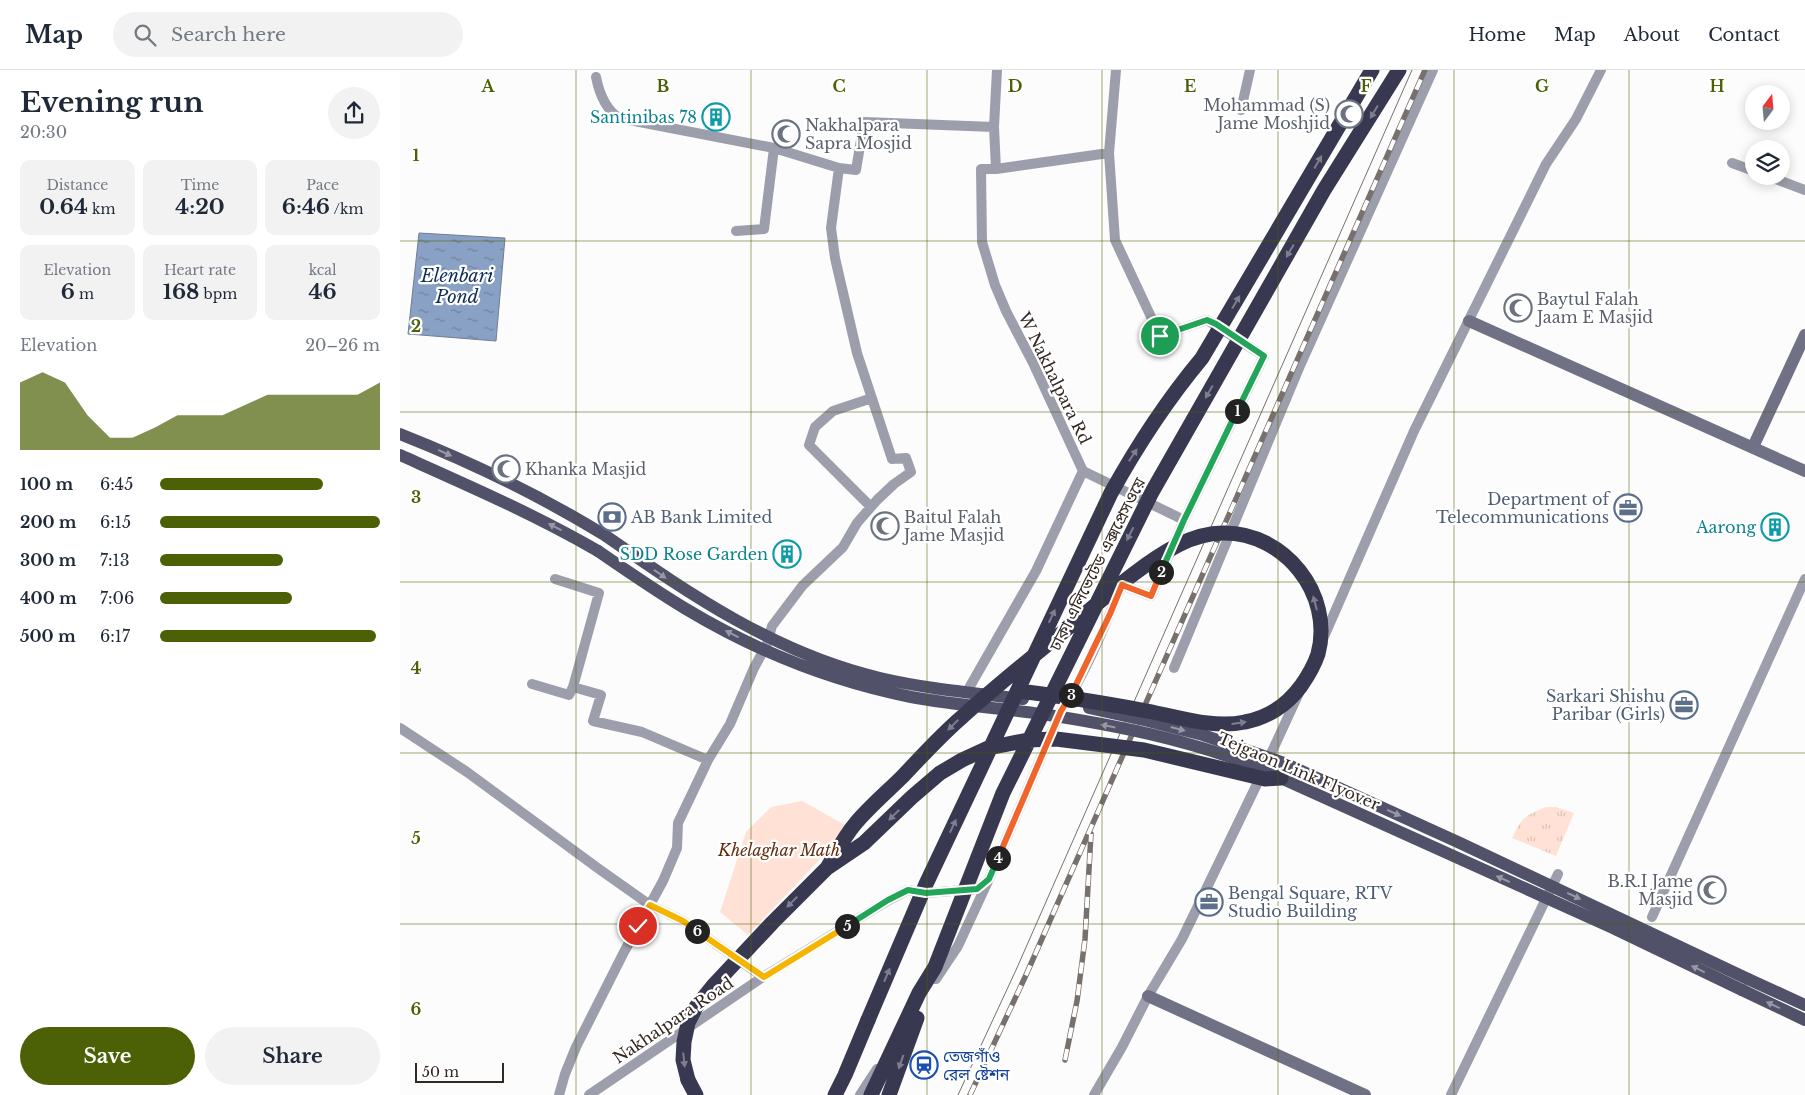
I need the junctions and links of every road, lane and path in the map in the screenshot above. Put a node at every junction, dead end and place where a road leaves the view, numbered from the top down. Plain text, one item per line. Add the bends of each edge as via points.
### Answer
1 (997, 70) edge
2 (1116, 70) edge
3 (1250, 70) edge
4 (1372, 70) edge
5 (1399, 70) edge
6 (1433, 70) edge
7 (1601, 70) edge
8 (596, 77) dead end
9 (1241, 110) dead end
10 (994, 127) junction
11 (774, 148) junction
12 (1109, 153) junction
13 (1732, 163) dead end
14 (839, 168) junction
15 (1745, 168) edge
16 (996, 169) junction
17 (1790, 184) edge
18 (1805, 190) edge
19 (736, 231) dead end
20 (1468, 321) junction
21 (1805, 335) edge
22 (872, 398) junction
23 (400, 434) edge
24 (1753, 447) junction
25 (400, 455) edge
26 (1083, 471) junction
27 (1805, 471) edge
28 (871, 507) junction
29 (1184, 520) junction
30 (555, 579) dead end
31 (1805, 579) edge
32 (767, 644) junction
33 (1174, 668) dead end
34 (532, 684) dead end
35 (573, 687) junction
36 (972, 690) junction
37 (1061, 711) junction
38 (400, 728) edge
39 (708, 760) junction
40 (1281, 778) junction
41 (827, 868) junction
42 (1558, 874) dead end
43 (989, 879) junction
44 (650, 905) junction
45 (1652, 917) dead end
46 (935, 967) junction
47 (764, 977) junction
48 (1745, 984) junction
49 (1148, 996) junction
50 (1805, 1005) edge
51 (1805, 1020) edge
52 (688, 1088) edge
53 (560, 1095) edge
54 (589, 1095) edge
55 (696, 1095) edge
56 (835, 1095) edge
57 (860, 1095) edge
58 (870, 1095) edge
59 (889, 1095) edge
60 (1094, 1095) edge
61 (1365, 1095) edge
62 (1451, 1095) edge

1 - 10 street
2 - 12 street
3 - 9 street
56 -> 4 highway, ঢাকা এলিভেটেড এক্সপ্রেসওয়ে, bridge via 930,875 1111,493 1164,408 1202,358
5 -> 46 highway, ঢাকা এলিভেটেড এক্সপ্রেসওয়ে, bridge via 1315,206 1125,544 1003,793
6 - 33 street via 1300,368
7 - 20 street via 1576,119 1546,164
8 - 11 street via 602,98 619,118
10 - 14 street via 864,122 856,170
10 - 16 street
11 - 14 street
11 - 19 street via 764,229
12 - 16 street
12 - 29 street via 1115,240 1160,336 1207,320 1264,356
13 - 15 street
14 - 22 street via 831,228 835,258 857,353
16 - 26 street, W Nakhalpara Rd via 981,169 982,242 1006,311
17 - 18 street
20 - 24 street
20 - 49 street via 1414,431 1273,751 1182,939
21 - 24 street
22 - 28 street via 892,459 906,458 911,472
22 - 28 street via 833,411 815,428 809,445
23 -> 36 main road, Tejgaon Link Flyover, bridge via 561,508 681,588 789,647 879,678 939,689
24 - 27 street
40 -> 25 main road, Tejgaon Link Flyover, bridge via 1218,752 1159,736 1042,714 912,697 814,671 729,633 598,551 512,505
26 - 29 street
26 - 36 street, W Nakhalpara Rd via 1036,571
28 - 32 street via 843,547 803,585 772,626
29 - 37 street via 1151,596 1122,585 1074,690
30 - 35 street via 599,593
31 - 45 street
32 - 37 street via 845,673 908,690
32 - 39 street via 730,724
34 - 35 street via 569,695
35 - 39 street via 600,695 593,721 642,732
36 -> 41 highway, bridge via 983,692 990,692 997,692 1018,692 1049,695 1216,724 1261,718 1287,702 1310,674 1318,654 1320,632 1315,600 1302,573 1292,561 1260,540 1224,532 1206,534 1178,545 1131,577 1002,682 995,688 988,694 960,718 855,824
36 -> 48 main road, Tejgaon Link Flyover, bridge via 1098,710 1194,733 1284,763 1451,839
37 - 43 street
38 - 44 street via 467,772
39 - 44 street via 678,823 677,848
40 -> 41 highway, bridge via 1266,779 1134,749 1056,739 1020,741 988,748 940,774 864,843
48 -> 40 main road, Tejgaon Link Flyover, bridge
41 -> 52 highway, bridge via 696,1007 684,1042 683,1060
42 - 62 street
43 - 47 street, Nakhalpara Road via 977,889 926,893 908,890
43 - 57 street via 958,946
44 - 47 street via 683,921
44 - 53 street via 576,1047
46 - 58 highway, ঢাকা এলিভেটেড এক্সপ্রেসওয়ে, bridge
46 -> 59 highway, bridge
47 - 54 street, Nakhalpara Road
48 - 50 main road
51 -> 48 main road, Tejgaon Link Flyover
49 - 60 street
49 - 61 street
52 - 55 highway

